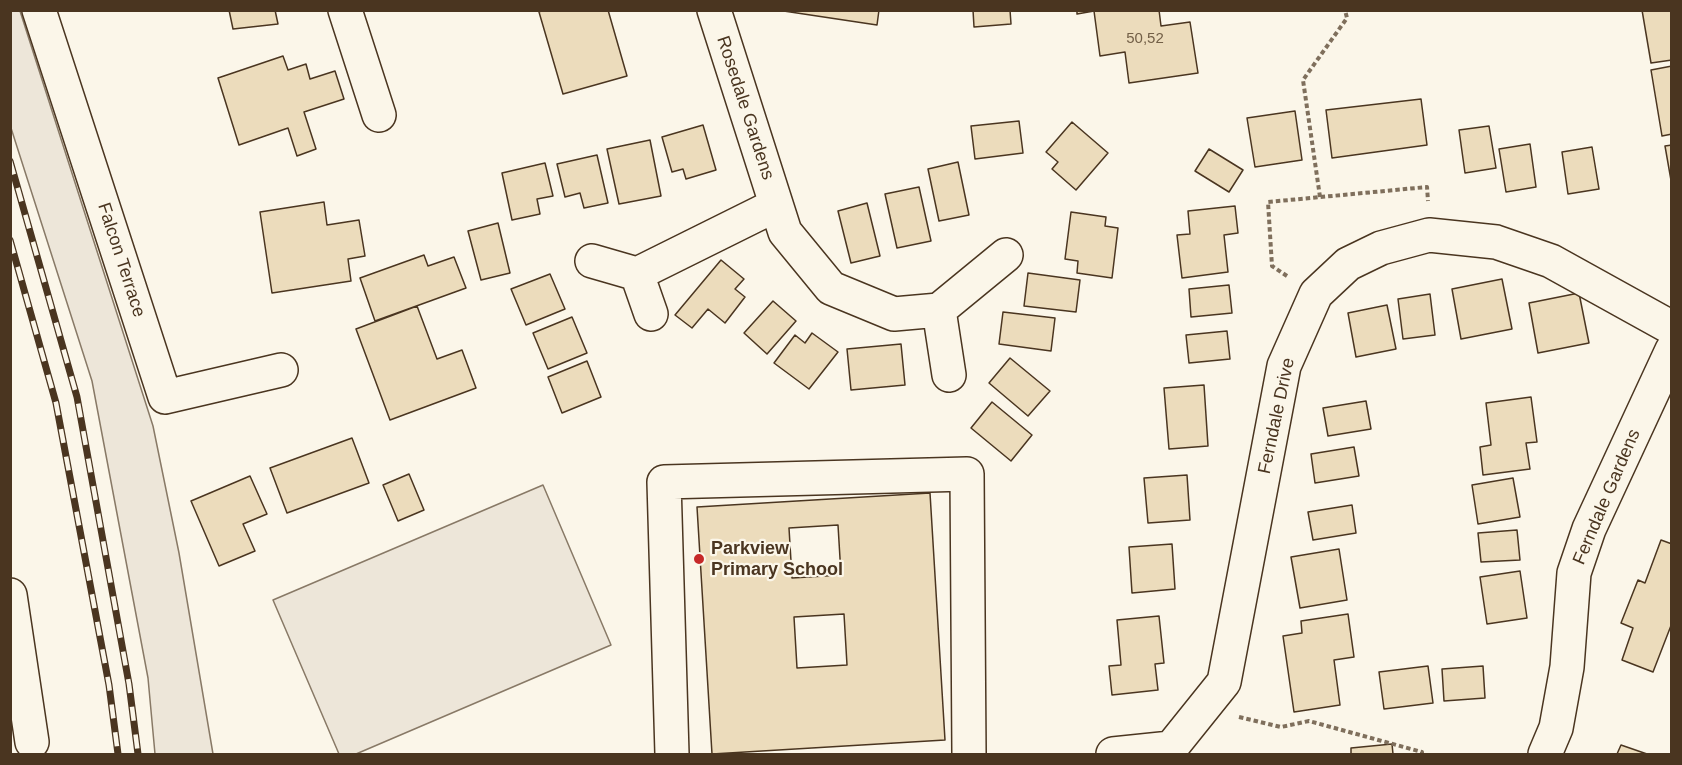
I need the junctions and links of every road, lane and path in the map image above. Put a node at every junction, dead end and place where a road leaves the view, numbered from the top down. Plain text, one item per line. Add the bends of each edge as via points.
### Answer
1 (39, 10) edge
2 (345, 10) edge
3 (714, 10) edge
4 (1345, 10) edge
5 (379, 115) dead end
6 (1320, 197) junction
7 (776, 205) junction
8 (1429, 235) junction
9 (1006, 255) dead end
10 (592, 261) dead end
11 (637, 274) junction
12 (1316, 294) junction
13 (939, 310) junction
14 (651, 314) dead end
15 (1671, 328) edge
16 (1671, 350) edge
17 (281, 370) dead end
18 (949, 375) dead end
19 (10, 596) edge
20 (1203, 709) junction
21 (32, 742) dead end
22 (672, 754) edge
23 (969, 754) edge
24 (1113, 754) edge
25 (1422, 754) edge
26 (1545, 754) edge

1 - 17 street, Falcon Terrace via 165,397
2 - 5 street
3 - 7 street, Rosedale Gardens
4 - 6 path via 1347,18 1303,80
6 - 8 path via 1427,187
6 - 12 path via 1268,202 1272,266
7 - 11 street, Rosedale Gardens
7 - 13 street, Rosedale Gardens via 785,232 831,288 894,314
8 - 12 street, Ferndale Drive via 1381,248 1348,264
8 - 15 street, Ferndale Drive via 1496,242 1551,261
9 - 13 street
10 - 11 street
11 - 14 street
12 - 20 street, Ferndale Drive via 1284,366 1224,682
13 - 18 street
16 - 26 street, Ferndale Gardens via 1589,530 1574,573 1567,667 1556,728
19 - 21 street
20 - 24 street, Ferndale Drive via 1171,748
20 - 25 path via 1281,727 1309,721
22 - 23 street via 664,482 967,474

